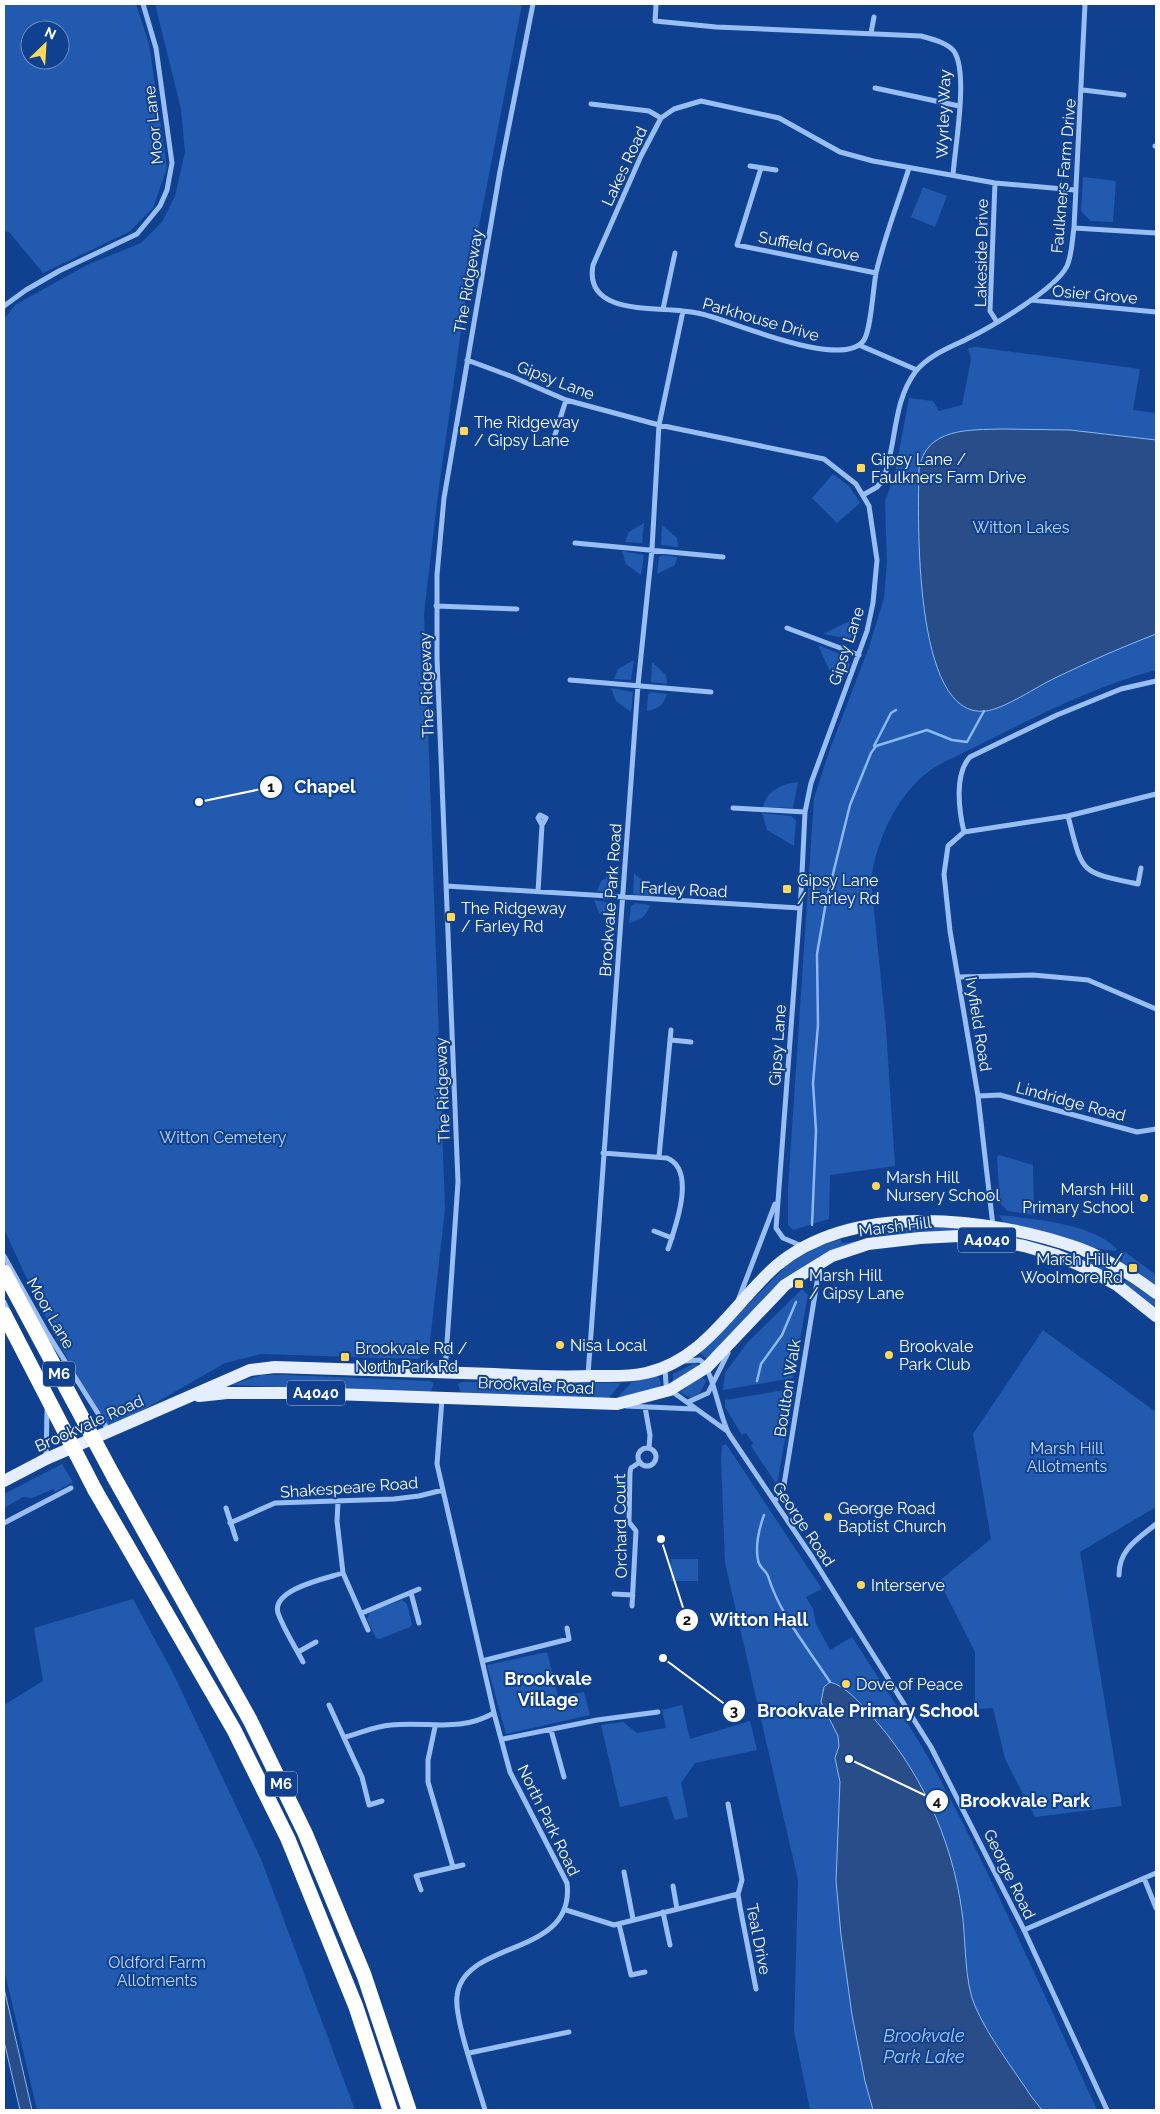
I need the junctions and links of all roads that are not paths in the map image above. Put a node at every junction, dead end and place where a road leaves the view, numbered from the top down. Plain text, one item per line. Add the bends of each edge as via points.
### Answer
1 (143, 4) edge
2 (533, 4) edge
3 (1085, 4) edge
4 (656, 6) dead end
5 (874, 16) dead end
6 (871, 33) junction
7 (875, 88) dead end
8 (1082, 90) junction
9 (1124, 94) dead end
10 (591, 104) dead end
11 (959, 106) junction
12 (661, 118) junction
13 (750, 166) dead end
14 (761, 168) junction
15 (909, 168) junction
16 (776, 170) dead end
17 (953, 175) junction
18 (995, 183) junction
19 (1075, 190) junction
20 (1074, 228) junction
21 (1156, 232) edge
22 (675, 252) dead end
23 (876, 272) junction
24 (1031, 300) junction
25 (4, 306) edge
26 (663, 308) junction
27 (683, 311) junction
28 (1156, 312) edge
29 (997, 322) junction
30 (859, 346) junction
31 (467, 360) junction
32 (917, 370) junction
33 (566, 400) junction
34 (659, 425) junction
35 (554, 438) dead end
36 (863, 495) junction
37 (575, 543) dead end
38 (652, 549) junction
39 (723, 556) dead end
40 (436, 606) junction
41 (517, 610) dead end
42 (787, 628) dead end
43 (859, 655) junction
44 (570, 680) dead end
45 (1156, 680) edge
46 (638, 685) junction
47 (711, 692) dead end
48 (1156, 794) edge
49 (733, 808) dead end
50 (805, 812) junction
51 (1068, 816) junction
52 (542, 825) dead end
53 (964, 832) junction
54 (1141, 868) dead end
55 (446, 886) junction
56 (538, 892) junction
57 (624, 898) junction
58 (800, 908) junction
59 (960, 978) junction
60 (1156, 1009) edge
61 (671, 1030) dead end
62 (671, 1040) junction
63 (691, 1042) dead end
64 (978, 1096) junction
65 (1156, 1129) edge
66 (603, 1153) junction
67 (660, 1157) junction
68 (778, 1196) junction
69 (992, 1226) junction
70 (654, 1231) dead end
71 (672, 1238) junction
72 (805, 1247) junction
73 (668, 1248) dead end
74 (4, 1256) edge
75 (4, 1272) edge
76 (818, 1276) dead end
77 (1156, 1293) edge
78 (4, 1302) edge
79 (736, 1306) junction
80 (4, 1314) edge
81 (1156, 1316) edge
82 (748, 1324) junction
83 (666, 1367) junction
84 (707, 1367) junction
85 (445, 1373) junction
86 (588, 1376) junction
87 (713, 1386) junction
88 (670, 1390) junction
89 (442, 1396) junction
90 (189, 1398) junction
91 (688, 1402) junction
92 (617, 1404) junction
93 (645, 1407) junction
94 (695, 1409) junction
95 (727, 1431) junction
96 (109, 1432) junction
97 (649, 1448) junction
98 (46, 1459) junction
99 (640, 1462) junction
100 (4, 1481) edge
101 (71, 1488) dead end
102 (443, 1490) junction
103 (774, 1500) junction
104 (338, 1502) junction
105 (226, 1508) dead end
106 (4, 1522) edge
107 (230, 1523) junction
108 (1156, 1524) edge
109 (236, 1539) dead end
110 (344, 1573) junction
111 (1119, 1575) dead end
112 (419, 1590) dead end
113 (410, 1593) junction
114 (614, 1594) dead end
115 (633, 1595) junction
116 (632, 1606) dead end
117 (362, 1613) junction
118 (419, 1624) dead end
119 (567, 1628) dead end
120 (368, 1630) dead end
121 (316, 1642) dead end
122 (298, 1652) junction
123 (303, 1662) dead end
124 (482, 1662) junction
125 (329, 1705) dead end
126 (658, 1712) dead end
127 (494, 1713) junction
128 (435, 1727) junction
129 (551, 1730) junction
130 (345, 1738) junction
131 (503, 1740) junction
132 (564, 1777) dead end
133 (382, 1801) dead end
134 (728, 1804) dead end
135 (463, 1865) dead end
136 (453, 1867) junction
137 (624, 1872) dead end
138 (1156, 1873) edge
139 (1144, 1878) junction
140 (673, 1886) dead end
141 (421, 1890) dead end
142 (738, 1894) junction
143 (1156, 1908) edge
144 (677, 1909) junction
145 (566, 1910) junction
146 (663, 1912) junction
147 (633, 1920) junction
148 (619, 1924) junction
149 (1024, 1930) junction
150 (670, 1945) dead end
151 (645, 1972) dead end
152 (756, 1989) dead end
153 (569, 2032) dead end
154 (469, 2053) junction
155 (390, 2110) edge
156 (409, 2110) edge
157 (485, 2110) edge
158 (1107, 2110) edge

1 - 25 street, Moor Lane via 156,48 172,163 160,206 137,234 60,271
2 - 31 street, The Ridgeway
3 - 8 street, Faulkners Farm Drive
4 - 6 street, Wyrley Way via 655,21
5 - 6 street
6 - 11 street, Wyrley Way via 921,36 954,51 960,67
7 - 11 street
8 - 9 street
8 - 19 street, Faulkners Farm Drive
10 - 12 street via 649,111
11 - 17 street, Wyrley Way
12 - 15 street, Lakes Road via 674,109 701,101 779,118 840,152
12 - 26 street, Lakes Road via 641,156 591,273 594,287 610,303
13 - 14 street
14 - 16 street
14 - 23 street, Suffield Grove via 737,245
15 - 17 street, Lakes Road
15 - 23 street
17 - 18 street, Lakes Road
18 - 19 street, Lakes Road
18 - 29 street, Lakeside Drive via 990,311
19 - 20 street, Faulkners Farm Drive
20 - 21 street
20 - 24 street, Faulkners Farm Drive via 1068,264
22 - 26 street
23 - 30 street via 866,334
24 - 28 street, Osier Grove
24 - 29 street, Faulkners Farm Drive
26 - 27 street, Lakes Road
27 - 30 street, Parkhouse Drive via 708,315 806,346 830,350
27 - 34 street, Parkhouse Drive
29 - 32 street, Faulkners Farm Drive via 936,353
30 - 32 street
31 - 33 street, Gipsy Lane
31 - 40 street, The Ridgeway via 444,498
32 - 36 street, Faulkners Farm Drive via 905,388 883,480
33 - 34 street, Gipsy Lane
33 - 35 street
34 - 36 street, Gipsy Lane via 824,459 846,474
34 - 38 street, Brookvale Park Road
36 - 43 street, Gipsy Lane via 872,519 877,577 867,632
37 - 38 street
38 - 39 street
38 - 46 street, Brookvale Park Road
40 - 41 street
40 - 55 street, The Ridgeway
42 - 43 street
43 - 50 street, Gipsy Lane via 816,766
44 - 46 street
45 - 53 street via 1121,689 1057,715 970,757 960,779
46 - 47 street
46 - 57 street, Brookvale Park Road
48 - 51 street
49 - 50 street
50 - 58 street, Gipsy Lane
51 - 53 street
51 - 54 street via 1079,858 1088,870 1138,884
52 - 56 street
53 - 59 street, Ivyfield Road via 948,846 944,874 950,931
55 - 56 street, Farley Road
55 - 85 street, The Ridgeway via 458,1182
56 - 57 street, Farley Road
57 - 58 street, Farley Road
57 - 66 street, Brookvale Park Road
58 - 68 street, Gipsy Lane
59 - 60 street via 1033,976 1088,980
59 - 64 street, Ivyfield Road
61 - 62 street
62 - 63 street
62 - 67 street
64 - 65 street, Lindridge Road via 1000,1095 1137,1132
64 - 69 street, Ivyfield Road
66 - 67 street
66 - 86 street, Brookvale Park Road
67 - 71 street via 672,1160 682,1174 680,1213
68 - 72 street, Gipsy Lane via 776,1228 783,1238
68 - 79 street, Gipsy Lane
69 - 72 main road, Marsh Hill / A4040 via 919,1222 886,1224 842,1231
69 - 77 main road, Marsh Hill / A4040 via 1080,1249 1112,1264
70 - 71 street
71 - 73 street
72 - 79 main road, Marsh Hill / A4040 via 777,1266
74 - 96 street, Moor Lane
75 - 156 highway, M6, bridge via 250,1720 305,1833 364,1975
76 - 103 street, Boulton Walk via 783,1491
78 - 98 street via 45,1384 48,1419
79 - 83 main road, Marsh Hill / A4040 via 693,1352
80 - 155 highway, M6, bridge via 95,1490 229,1722 288,1839 356,2006
81 - 82 main road, Marsh Hill / A4040 via 1117,1285 1056,1255 1024,1246 959,1236 868,1244 842,1252 785,1285
82 - 84 main road, Marsh Hill / A4040
82 - 87 street via 726,1356
83 - 84 street via 692,1359 700,1360
83 - 86 main road, Brookvale Road / A4040 via 628,1376
83 - 88 street via 666,1384
84 - 87 street, George Road
84 - 88 main road, Marsh Hill / A4040
85 - 86 main road, Brookvale Road / A4040
85 - 89 main road
85 - 90 main road, Brookvale Road / A4040 via 275,1367 250,1370
87 - 91 street via 708,1393
87 - 95 street, George Road
88 - 91 street, George Road
88 - 92 main road, Brookvale Road / A4040
89 - 90 main road, Brookvale Road / A4040 via 227,1393
89 - 92 main road, Brookvale Road / A4040
89 - 102 street, North Park Road via 437,1464
90 - 96 main road, Brookvale Road / A4040
91 - 94 street, George Road
92 - 93 street
93 - 94 street
93 - 97 street, Orchard Court
94 - 95 street, George Road
95 - 103 street, George Road
96 - 98 main road, Brookvale Road / A4040
97 - 99 street, Orchard Court via 639,1454
97 - 99 street, Orchard Court via 656,1454 656,1461 649,1466
98 - 100 main road, Brookvale Road / A4040
99 - 115 street, Orchard Court via 630,1472 630,1522 636,1531
101 - 106 street
102 - 104 street, Shakespeare Road via 419,1496
102 - 124 street, North Park Road
103 - 149 street, George Road via 931,1747
104 - 107 street, Shakespeare Road via 275,1503
104 - 110 street via 337,1521
105 - 107 street
107 - 109 street
108 - 111 street via 1125,1550
110 - 117 street
110 - 122 street via 292,1590 282,1598 278,1613
112 - 113 street
113 - 117 street
113 - 118 street
114 - 115 street, Orchard Court
115 - 116 street, Orchard Court
117 - 120 street
119 - 124 street via 569,1639
121 - 122 street
122 - 123 street
124 - 127 street, North Park Road
125 - 130 street
126 - 129 street
127 - 128 street via 479,1722
127 - 131 street, North Park Road
128 - 130 street via 389,1725
128 - 136 street via 428,1760 428,1782
129 - 131 street
129 - 132 street
130 - 133 street via 362,1777 369,1804
131 - 145 street, North Park Road via 510,1772 568,1883
134 - 142 street, Teal Drive via 742,1880
135 - 136 street
136 - 141 street via 416,1876
137 - 147 street
138 - 139 street
139 - 143 street
139 - 149 street
140 - 144 street
142 - 144 street, Teal Drive
142 - 152 street, Teal Drive
144 - 146 street, Teal Drive
145 - 148 street, Teal Drive via 608,1924
145 - 154 street via 551,1928 472,1969 461,1983 457,1993 457,2011
146 - 147 street, Teal Drive
146 - 150 street
147 - 148 street, Teal Drive
148 - 151 street via 631,1975
149 - 158 street, George Road
153 - 154 street
154 - 157 street

